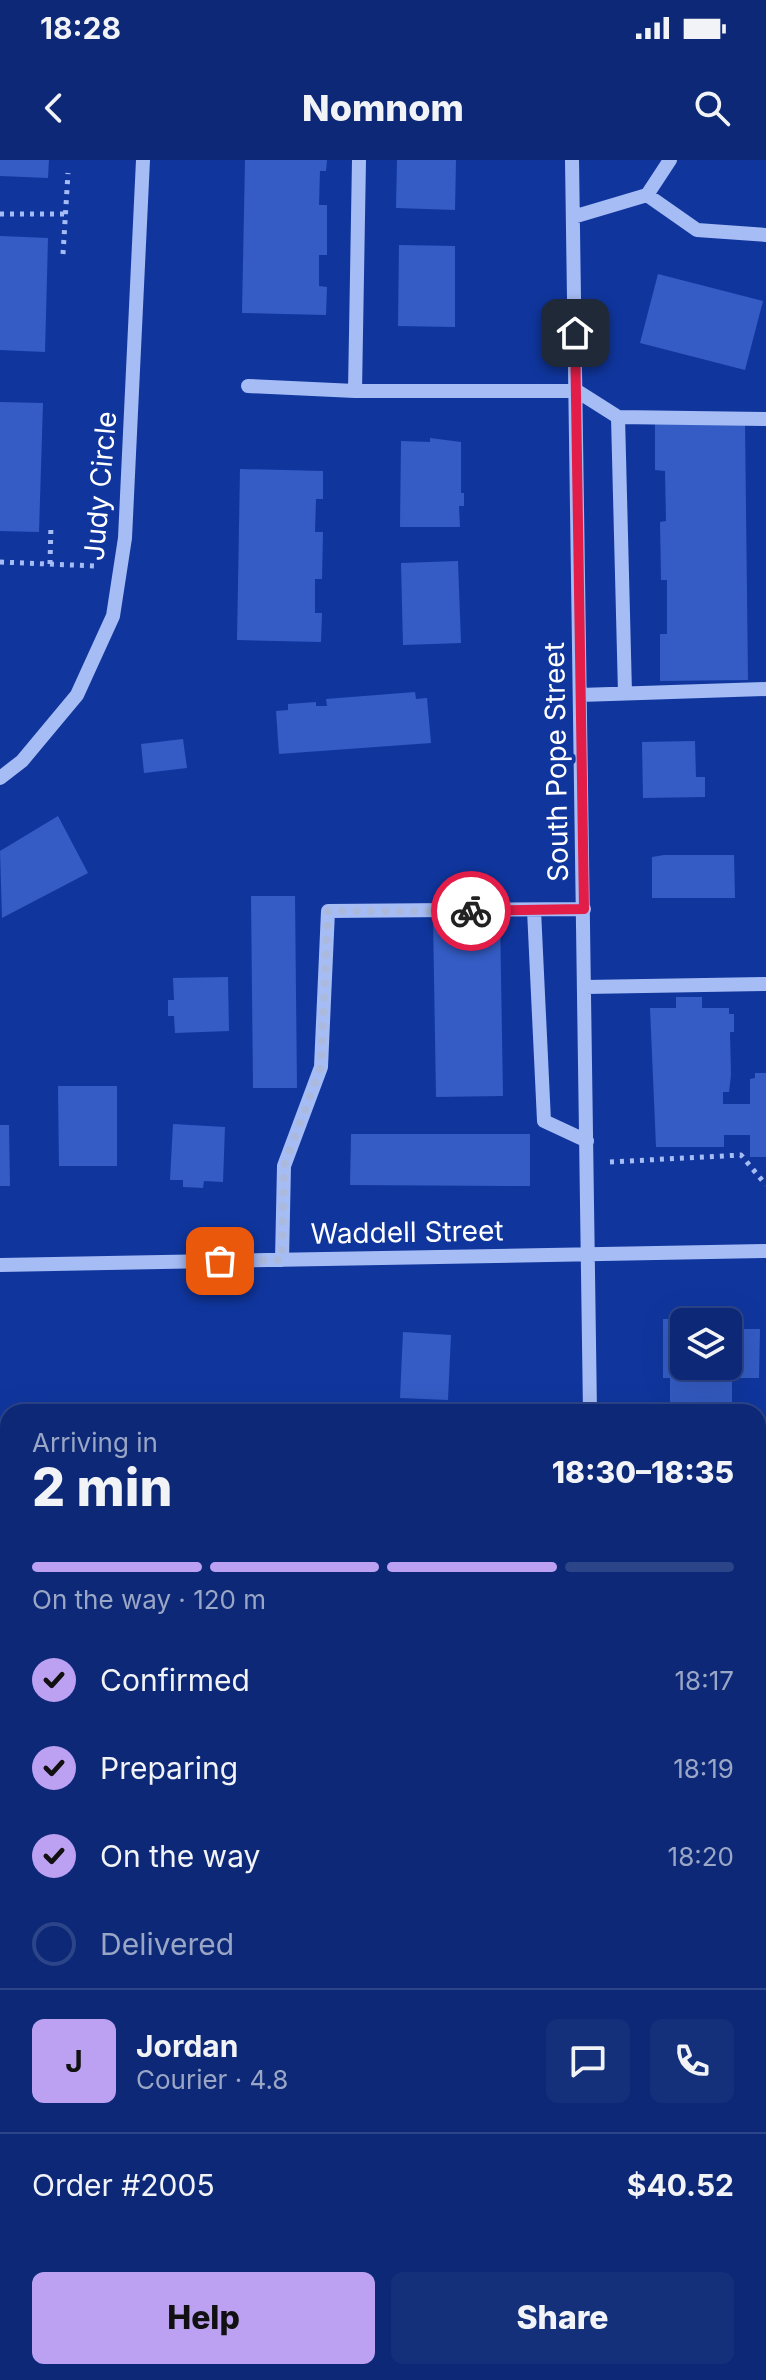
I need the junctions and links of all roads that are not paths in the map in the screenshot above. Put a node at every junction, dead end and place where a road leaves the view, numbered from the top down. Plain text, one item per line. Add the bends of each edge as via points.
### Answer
1 (143, 160) edge
2 (359, 160) edge
3 (572, 160) edge
4 (670, 160) edge
5 (647, 195) junction
6 (573, 217) junction
7 (766, 235) edge
8 (248, 386) dead end
9 (355, 391) junction
10 (577, 391) junction
11 (618, 417) junction
12 (766, 419) edge
13 (766, 689) edge
14 (625, 693) junction
15 (580, 695) junction
16 (0, 778) edge
17 (584, 909) junction
18 (534, 910) junction
19 (766, 984) edge
20 (585, 987) junction
21 (587, 1141) junction
22 (766, 1251) edge
23 (589, 1255) junction
24 (282, 1260) junction
25 (0, 1265) edge
26 (590, 1404) edge

1 - 16 street, Judy Circle via 125,538 113,616 77,695 22,761
2 - 9 street
3 - 6 street, South Pope Street
4 - 5 street
5 - 6 street
5 - 7 street via 697,230
6 - 10 street, South Pope Street
8 - 9 street
9 - 10 street
10 - 11 street
10 - 15 street, South Pope Street
11 - 12 street
11 - 14 street
13 - 14 street
14 - 15 street
15 - 17 street, South Pope Street
17 - 18 street
17 - 20 street, South Pope Street
18 - 21 street via 544,1121
18 - 24 street via 328,911 321,1067 284,1166
19 - 20 street
20 - 21 street, South Pope Street
21 - 23 street, South Pope Street
22 - 23 street, Waddell Street
23 - 24 street, Waddell Street
23 - 26 street, South Pope Street
24 - 25 street, Waddell Street

